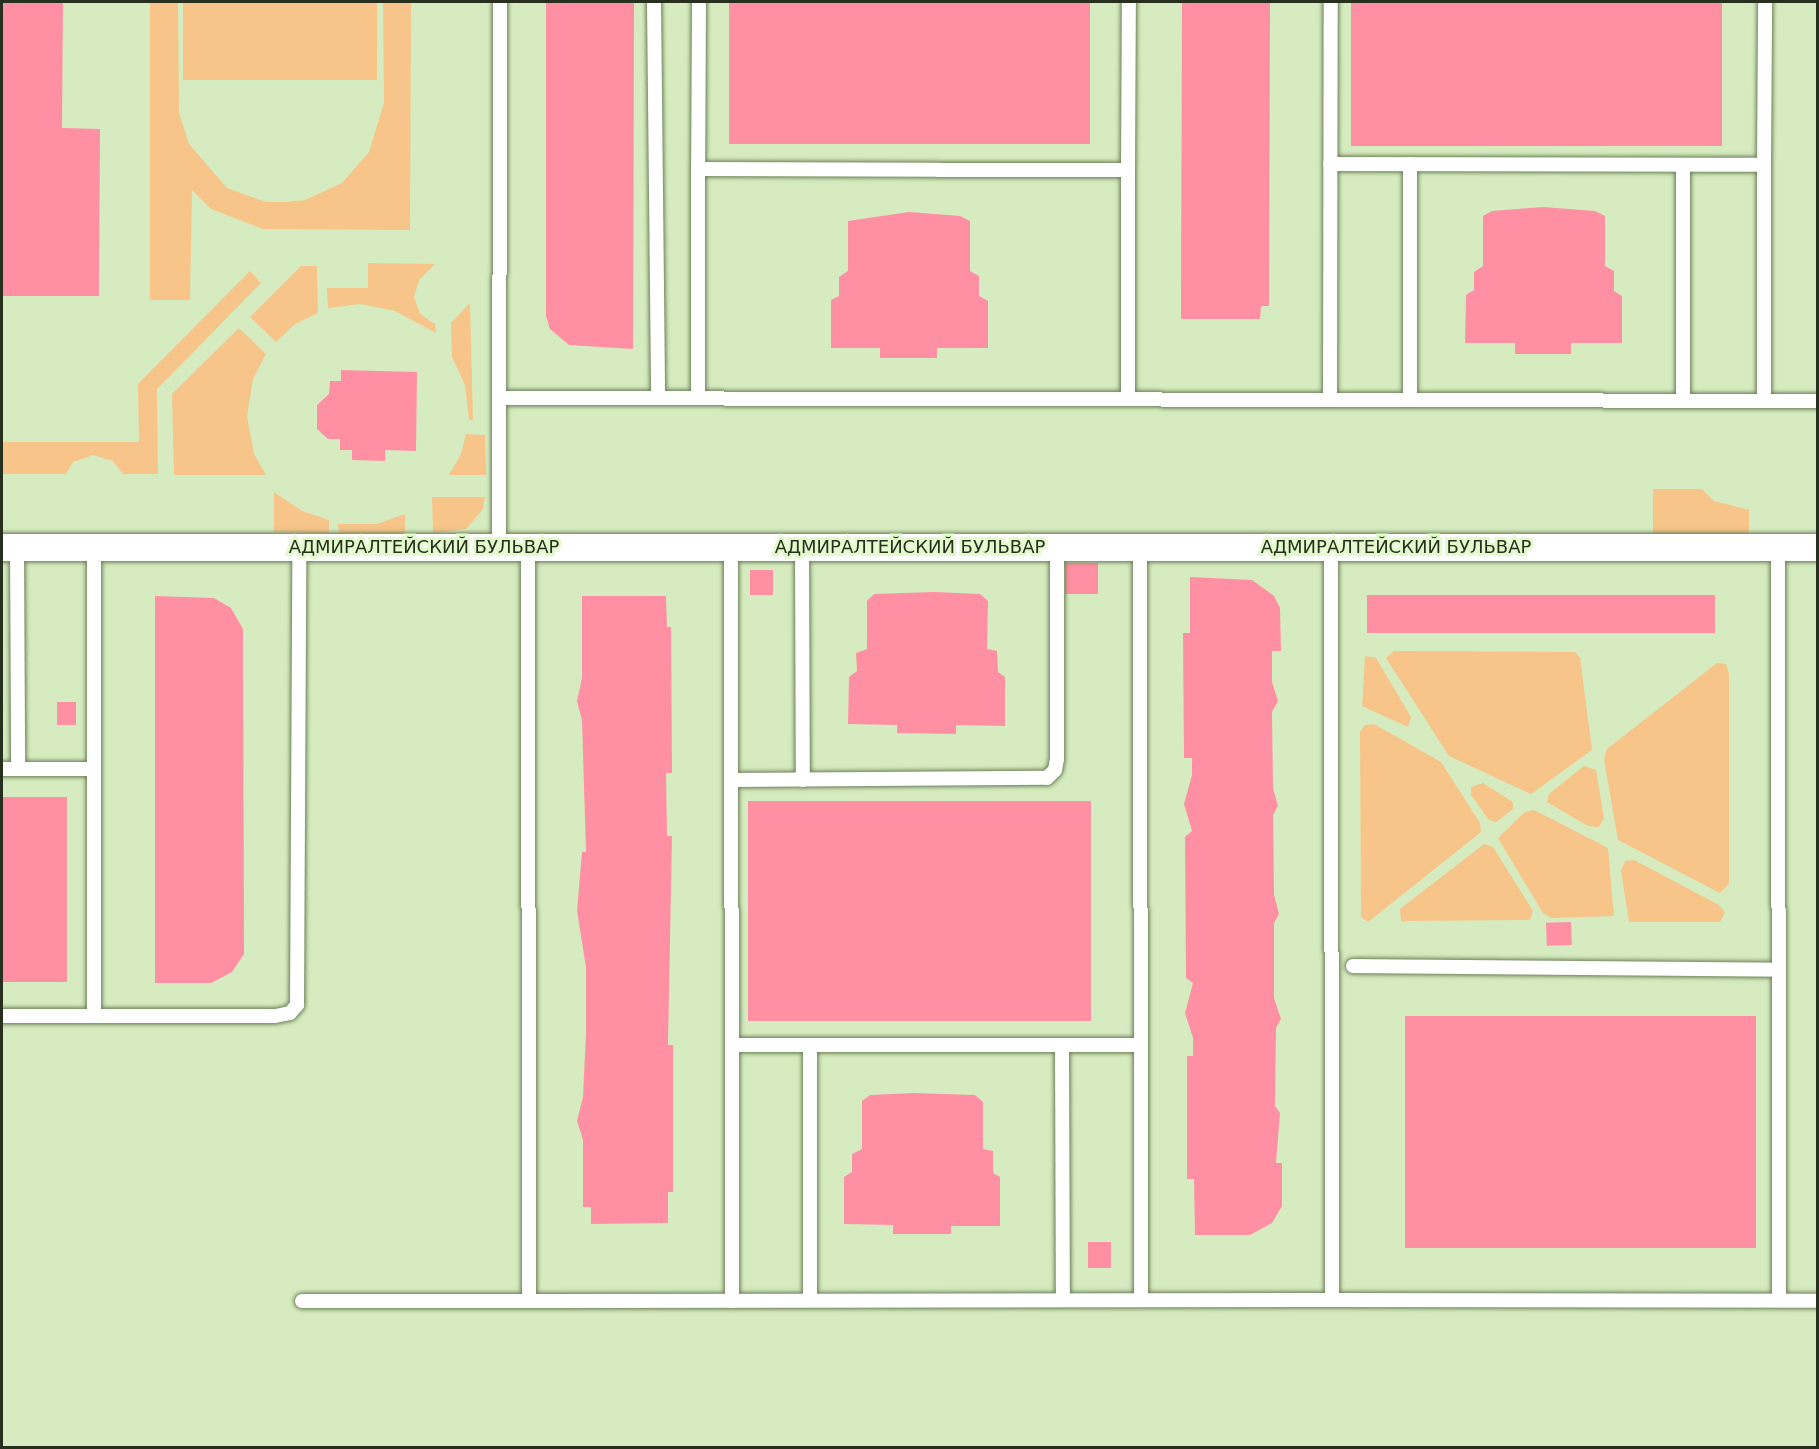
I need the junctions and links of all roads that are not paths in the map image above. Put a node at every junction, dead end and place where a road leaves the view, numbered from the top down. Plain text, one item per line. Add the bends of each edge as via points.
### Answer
1 (500, 2) edge
2 (654, 2) edge
3 (699, 2) edge
4 (1129, 2) edge
5 (1331, 2) edge
6 (1765, 2) edge
7 (1330, 164) junction
8 (1410, 164) junction
9 (1683, 165) junction
10 (1764, 165) junction
11 (698, 169) junction
12 (1128, 170) junction
13 (499, 398) junction
14 (658, 398) junction
15 (698, 398) junction
16 (1128, 399) junction
17 (1330, 399) junction
18 (1410, 400) junction
19 (1683, 400) junction
20 (1764, 400) junction
21 (1818, 400) edge
22 (9, 547) edge
23 (94, 547) junction
24 (299, 547) junction
25 (499, 547) junction
26 (528, 547) junction
27 (730, 547) junction
28 (802, 547) junction
29 (1057, 547) junction
30 (1140, 547) junction
31 (1332, 547) junction
32 (1778, 547) junction
33 (1818, 547) edge
34 (2, 769) edge
35 (18, 769) junction
36 (94, 769) junction
37 (731, 780) junction
38 (803, 780) junction
39 (1353, 966) dead end
40 (1779, 970) junction
41 (2, 1016) edge
42 (94, 1016) junction
43 (732, 1045) junction
44 (810, 1045) junction
45 (1062, 1045) junction
46 (1141, 1045) junction
47 (810, 1300) junction
48 (1063, 1300) junction
49 (1142, 1300) junction
50 (1332, 1300) junction
51 (1779, 1300) junction
52 (302, 1301) dead end
53 (529, 1301) junction
54 (732, 1301) junction
55 (1818, 1301) edge

1 - 13 lane
2 - 14 lane
3 - 11 lane
4 - 12 lane
5 - 7 lane
6 - 10 lane
7 - 8 lane
7 - 17 lane
8 - 9 lane
8 - 18 lane
9 - 10 lane
9 - 19 lane
10 - 20 lane
11 - 12 lane
11 - 15 lane
12 - 16 lane
13 - 14 lane
13 - 25 lane
14 - 15 lane
15 - 16 lane
16 - 17 lane
17 - 18 lane
18 - 19 lane
19 - 20 lane
20 - 21 lane
22 - 23 street, АДМИРАЛТЕЙСКИЙ БУЛЬВАР
22 - 35 lane
23 - 24 street, АДМИРАЛТЕЙСКИЙ БУЛЬВАР
23 - 36 lane
24 - 25 street, АДМИРАЛТЕЙСКИЙ БУЛЬВАР
24 - 42 lane via 297,1005 290,1013 275,1016
25 - 26 street, АДМИРАЛТЕЙСКИЙ БУЛЬВАР
26 - 27 street, АДМИРАЛТЕЙСКИЙ БУЛЬВАР
26 - 53 lane
27 - 28 street, АДМИРАЛТЕЙСКИЙ БУЛЬВАР
27 - 37 lane
28 - 29 street, АДМИРАЛТЕЙСКИЙ БУЛЬВАР
28 - 38 lane
29 - 30 street, АДМИРАЛТЕЙСКИЙ БУЛЬВАР
29 - 38 lane via 1056,770 1034,779
30 - 31 street, АДМИРАЛТЕЙСКИЙ БУЛЬВАР
30 - 46 lane
31 - 32 street, АДМИРАЛТЕЙСКИЙ БУЛЬВАР
31 - 50 lane
32 - 33 street, АДМИРАЛТЕЙСКИЙ БУЛЬВАР
32 - 40 lane
34 - 35 lane
35 - 36 lane
36 - 42 lane
37 - 38 lane
37 - 43 lane
39 - 40 lane
40 - 51 lane
41 - 42 lane
43 - 44 lane
43 - 54 lane
44 - 45 lane
44 - 47 lane
45 - 46 lane
45 - 48 lane
46 - 49 lane
47 - 48 lane
47 - 54 lane
48 - 49 lane
49 - 50 lane
50 - 51 lane
51 - 55 lane
52 - 53 lane
53 - 54 lane

